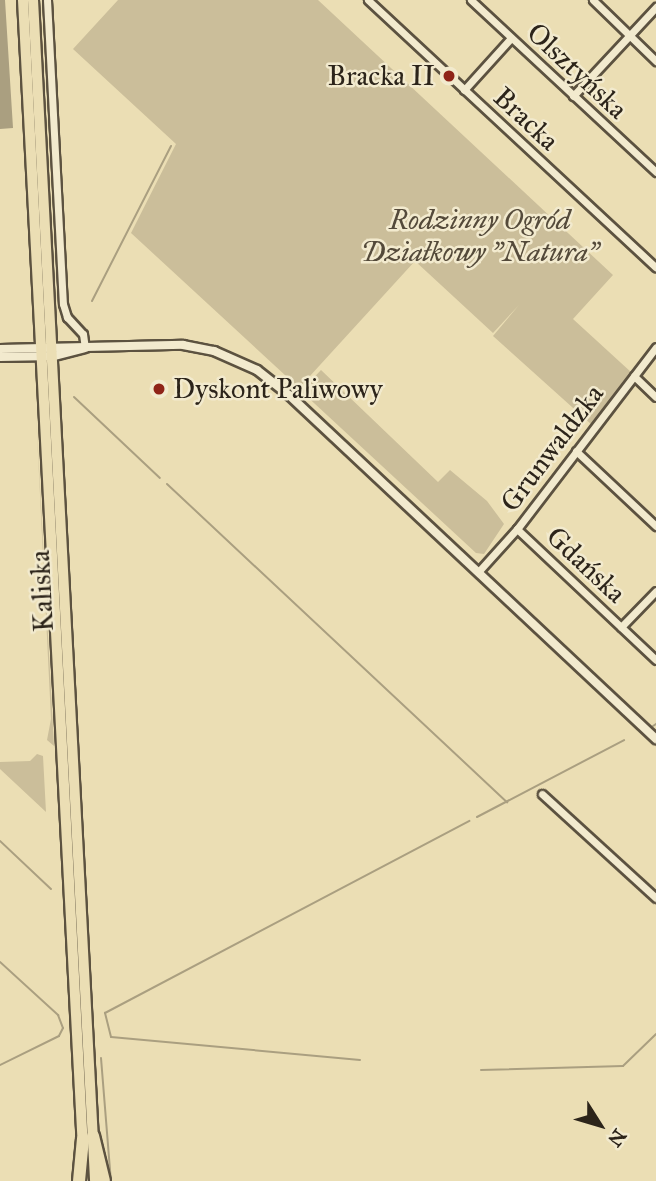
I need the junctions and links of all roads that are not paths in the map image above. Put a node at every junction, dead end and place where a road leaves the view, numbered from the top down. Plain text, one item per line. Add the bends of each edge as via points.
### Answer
1 (23, 0) edge
2 (33, 0) edge
3 (47, 0) edge
4 (368, 0) edge
5 (471, 0) edge
6 (593, 0) edge
7 (656, 7) edge
8 (630, 36) junction
9 (511, 38) junction
10 (656, 61) edge
11 (464, 90) junction
12 (573, 96) junction
13 (656, 172) edge
14 (656, 268) edge
15 (40, 322) junction
16 (24, 347) junction
17 (656, 347) edge
18 (85, 348) junction
19 (0, 349) edge
20 (42, 351) junction
21 (54, 351) junction
22 (0, 357) edge
23 (634, 376) junction
24 (656, 397) edge
25 (576, 452) junction
26 (656, 526) edge
27 (517, 529) junction
28 (478, 571) junction
29 (656, 591) edge
30 (621, 627) junction
31 (656, 660) edge
32 (656, 739) edge
33 (542, 794) dead end
34 (656, 898) edge
35 (88, 1137) junction
36 (79, 1181) edge
37 (85, 1181) edge
38 (95, 1181) edge
39 (104, 1181) edge

1 - 15 main road, Kaliska
2 - 21 main road, Kaliska
3 - 18 street via 63,303 67,317 83,334
4 - 11 street, Bracka
5 - 9 street, Olsztyńska
6 - 8 street
7 - 8 street
8 - 10 street
8 - 12 street
9 - 11 street
9 - 12 street, Olsztyńska
11 - 14 street, Bracka
12 - 13 street, Olsztyńska
15 - 16 street via 34,339
15 - 20 main road, Kaliska
16 - 19 street
16 - 20 street
17 - 23 street, Grunwaldzka
18 - 21 street
18 - 28 street via 183,345 214,351 257,370
20 - 21 street
20 - 22 street
20 - 35 main road, Kaliska
21 - 35 main road, Kaliska
23 - 24 street
23 - 25 street, Grunwaldzka
25 - 26 street
25 - 27 street, Grunwaldzka
27 - 28 street, Grunwaldzka
27 - 30 street, Gdańska
28 - 32 street
29 - 30 street
30 - 31 street, Gdańska
33 - 34 street
35 - 36 highway
35 - 37 main road, Kaliska
35 - 38 main road, Kaliska
35 - 39 highway

